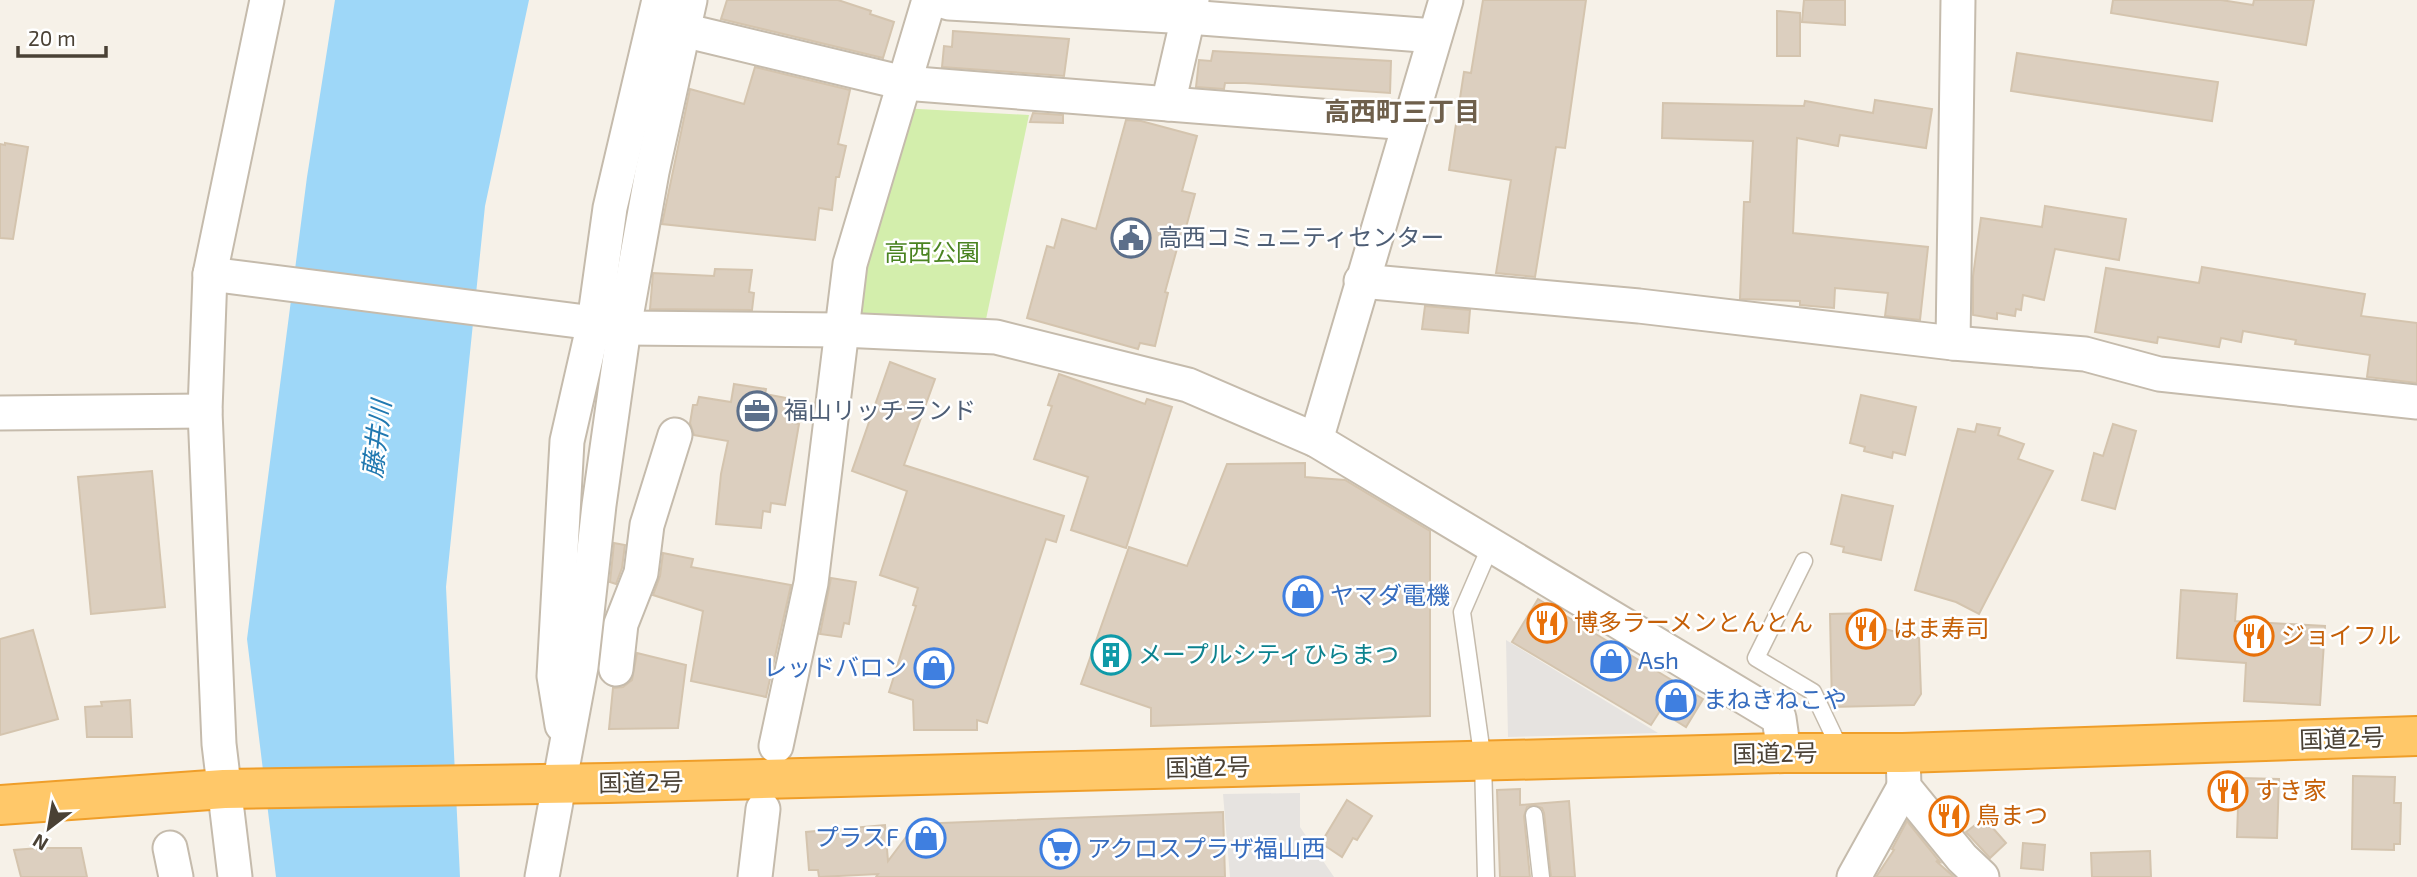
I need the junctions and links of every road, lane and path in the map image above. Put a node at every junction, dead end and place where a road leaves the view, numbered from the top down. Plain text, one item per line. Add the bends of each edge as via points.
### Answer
1 (267, 0) edge
2 (659, 0) edge
3 (929, 0) edge
4 (939, 0) edge
5 (1446, 0) edge
6 (1958, 0) edge
7 (1190, 9) edge
8 (686, 15) edge
9 (1435, 36) junction
10 (904, 83) junction
11 (1168, 104) junction
12 (1409, 123) junction
13 (209, 274) junction
14 (1361, 281) junction
15 (609, 326) junction
16 (841, 330) junction
17 (1953, 343) junction
18 (2417, 402) edge
19 (205, 411) junction
20 (0, 413) edge
21 (675, 435) dead end
22 (1316, 440) junction
23 (1491, 545) junction
24 (1804, 561) dead end
25 (621, 624) junction
26 (585, 628) junction
27 (616, 669) dead end
28 (2417, 736) edge
29 (566, 743) junction
30 (776, 746) dead end
31 (1842, 753) junction
32 (1784, 754) junction
33 (1483, 761) junction
34 (1904, 770) junction
35 (544, 784) junction
36 (224, 789) junction
37 (0, 805) edge
38 (763, 809) dead end
39 (1534, 814) dead end
40 (235, 877) edge
41 (542, 877) edge
42 (755, 877) edge
43 (1486, 877) edge
44 (1541, 877) edge
45 (1854, 877) edge
46 (1982, 877) edge

1 - 13 street
2 - 15 street via 610,208
3 - 10 street
4 - 7 street
5 - 9 street
6 - 17 street
7 - 9 street
7 - 11 street
8 - 10 street
8 - 15 street via 652,172
9 - 12 street
10 - 11 street
10 - 16 street via 850,264
11 - 12 street
12 - 14 street
13 - 15 street
13 - 19 street
14 - 17 street via 1639,306
14 - 22 street
15 - 16 street
15 - 26 street via 599,505
15 - 29 street via 567,441 554,676
16 - 22 street via 996,337 1188,385
16 - 30 street via 811,583
17 - 18 street via 2085,354 2159,374
19 - 20 street
19 - 36 street
21 - 25 street via 647,525 641,573
22 - 23 street
23 - 32 street via 1779,718
23 - 33 lane via 1462,612
24 - 31 lane via 1756,658 1813,692
25 - 26 street
25 - 27 street
26 - 29 street
28 - 34 highway, 国道2号
29 - 35 street
31 - 32 highway, 国道2号
31 - 34 highway, 国道2号
32 - 33 highway, 国道2号
33 - 35 highway, 国道2号
33 - 43 lane
34 - 45 street
34 - 46 street via 1962,858
35 - 36 highway, 国道2号
35 - 41 street
36 - 37 highway, 国道2号
36 - 40 street
38 - 42 street
39 - 44 lane

